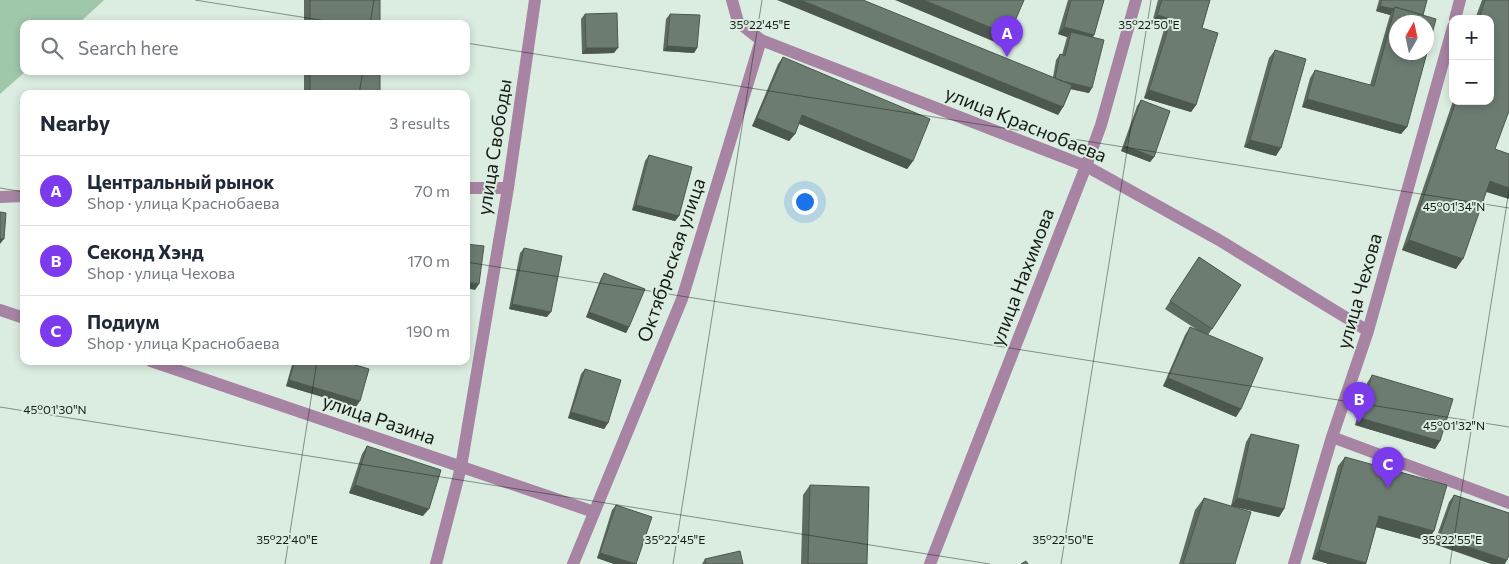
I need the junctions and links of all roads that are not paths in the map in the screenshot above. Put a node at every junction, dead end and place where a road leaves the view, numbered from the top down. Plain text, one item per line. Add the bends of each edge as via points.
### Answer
1 (534, 0) edge
2 (732, 0) edge
3 (1136, 0) edge
4 (1460, 0) edge
5 (1456, 15) edge
6 (761, 40) junction
7 (1449, 41) edge
8 (1086, 166) junction
9 (470, 188) edge
10 (508, 188) junction
11 (20, 196) edge
12 (0, 197) edge
13 (0, 310) edge
14 (20, 317) edge
15 (1368, 331) junction
16 (163, 365) edge
17 (1332, 437) junction
18 (461, 467) junction
19 (1509, 503) edge
20 (594, 512) junction
21 (436, 564) edge
22 (573, 564) edge
23 (930, 564) edge
24 (1294, 564) edge

1 - 10 street, улица Свободы
2 - 6 street via 738,22
3 - 8 street, улица Нахимова via 1101,125
4 - 5 street
6 - 8 street, улица Краснобаева
6 - 20 street, Октябрьская улица via 682,299
7 - 15 street, улица Чехова
8 - 15 street, улица Краснобаева via 1219,240
8 - 23 street, улица Нахимова
9 - 10 street
10 - 18 street, улица Свободы
11 - 12 street
13 - 14 street
15 - 17 street, улица Чехова
16 - 18 street, улица Разина
17 - 19 street
17 - 24 street, улица Чехова
18 - 20 street, улица Разина
18 - 21 street, улица Свободы
20 - 22 street, Октябрьская улица

